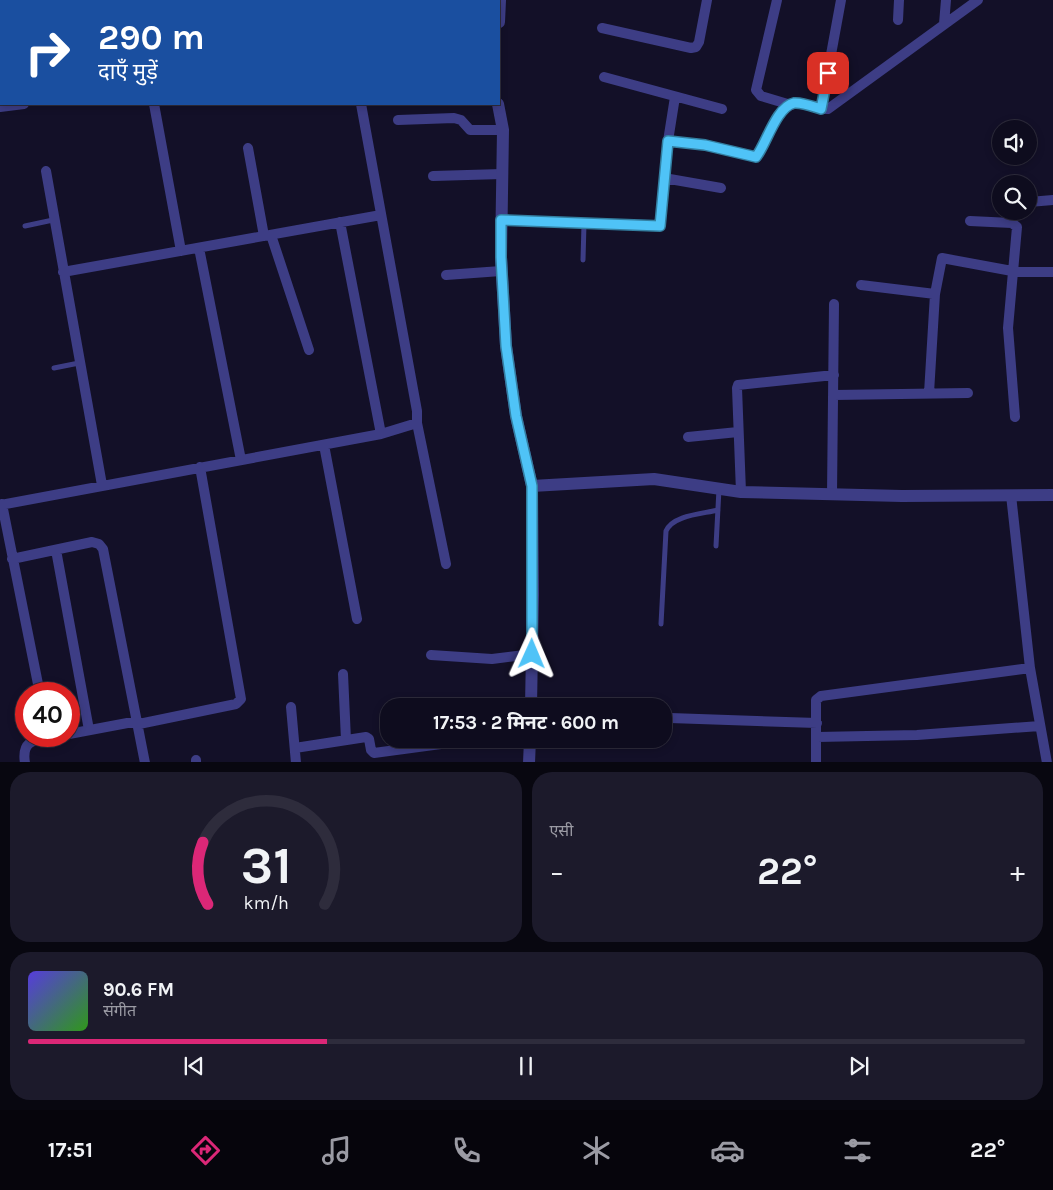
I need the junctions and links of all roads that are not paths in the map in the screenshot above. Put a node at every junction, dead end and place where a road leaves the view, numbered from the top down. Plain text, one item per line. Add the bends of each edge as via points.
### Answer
1 (707, 0) edge
2 (777, 0) edge
3 (841, 0) edge
4 (899, 0) edge
5 (946, 0) edge
6 (978, 0) edge
7 (898, 20) dead end
8 (944, 24) junction
9 (602, 28) dead end
10 (604, 77) dead end
11 (675, 97) junction
12 (16, 105) edge
13 (154, 105) edge
14 (361, 105) edge
15 (498, 105) edge
16 (791, 105) junction
17 (0, 107) edge
18 (722, 109) dead end
19 (821, 109) junction
20 (398, 120) dead end
21 (503, 130) junction
22 (668, 141) junction
23 (248, 148) dead end
24 (46, 171) dead end
25 (502, 174) junction
26 (433, 176) dead end
27 (664, 178) junction
28 (721, 188) dead end
29 (1053, 200) edge
30 (1037, 201) edge
31 (381, 215) junction
32 (53, 220) junction
33 (501, 220) junction
34 (340, 222) junction
35 (970, 222) dead end
36 (584, 224) junction
37 (26, 226) dead end
38 (267, 236) junction
39 (199, 248) junction
40 (182, 251) junction
41 (583, 260) dead end
42 (502, 271) junction
43 (63, 272) junction
44 (1012, 272) junction
45 (1053, 272) edge
46 (446, 275) dead end
47 (861, 285) dead end
48 (935, 294) junction
49 (834, 304) dead end
50 (309, 350) dead end
51 (79, 363) junction
52 (54, 368) dead end
53 (834, 375) junction
54 (929, 393) junction
55 (968, 393) dead end
56 (834, 395) junction
57 (1015, 416) dead end
58 (417, 423) junction
59 (738, 432) junction
60 (381, 434) junction
61 (688, 437) dead end
62 (324, 445) junction
63 (241, 460) junction
64 (200, 467) junction
65 (102, 485) junction
66 (532, 486) junction
67 (719, 489) junction
68 (741, 492) junction
69 (832, 494) junction
70 (1011, 495) junction
71 (1053, 495) edge
72 (1, 505) edge
73 (718, 510) junction
74 (716, 546) dead end
75 (56, 550) junction
76 (12, 559) junction
77 (446, 564) dead end
78 (357, 619) dead end
79 (660, 624) dead end
80 (532, 654) junction
81 (431, 656) dead end
82 (1030, 668) junction
83 (343, 674) dead end
84 (38, 682) edge
85 (531, 698) edge
86 (291, 707) dead end
87 (672, 718) edge
88 (138, 723) junction
89 (817, 723) junction
90 (1040, 726) junction
91 (89, 730) junction
92 (80, 732) edge
93 (817, 737) junction
94 (346, 740) junction
95 (27, 747) edge
96 (295, 748) junction
97 (411, 748) edge
98 (530, 748) edge
99 (25, 762) edge
100 (145, 762) edge
101 (296, 762) edge
102 (529, 762) edge
103 (816, 762) edge
104 (1048, 762) edge

1 - 9 street via 696,47
2 - 16 street via 756,90 761,96
3 - 19 street
4 - 7 street
5 - 8 street
6 - 8 street
8 - 19 street via 832,107
10 - 11 street
11 - 18 street
11 - 22 street
12 - 17 street
13 - 40 street
14 - 31 street
15 - 21 street
16 - 19 street
16 - 22 street via 778,118 756,157 705,145
20 - 21 street via 454,118 461,120 470,130
21 - 25 street
22 - 27 street
23 - 38 street
24 - 32 street
25 - 26 street
25 - 33 street
27 - 28 street
27 - 36 street via 660,226
29 - 30 street
31 - 34 street
31 - 58 street
32 - 37 lane
32 - 43 street
33 - 36 street
33 - 42 street
34 - 38 street
34 - 60 street
35 - 44 street via 1016,224
36 - 41 lane
38 - 39 street
38 - 50 street
39 - 40 street
39 - 63 street
40 - 43 street
42 - 46 street
42 - 66 street via 506,346 516,416
43 - 51 street
44 - 45 street
44 - 48 street via 942,258
44 - 57 street via 1008,353
47 - 48 street
48 - 54 street
49 - 53 street
51 - 52 lane
51 - 65 street
53 - 56 street
53 - 59 street via 741,383 736,388
54 - 55 street
54 - 56 street
56 - 69 street
58 - 60 street
58 - 77 street
59 - 61 street
59 - 68 street
60 - 62 street
62 - 63 street
62 - 78 street
63 - 64 street
64 - 65 street
64 - 88 street via 241,699 236,704
65 - 72 street
66 - 67 street via 654,479
66 - 80 street
67 - 68 street
67 - 73 lane
68 - 69 street
69 - 70 street
70 - 71 street
70 - 82 street
72 - 76 street
73 - 74 lane
73 - 79 lane via 668,525
75 - 76 street
75 - 88 street via 92,542 103,550
75 - 91 street
76 - 84 street
80 - 81 street via 492,659
80 - 85 street
82 - 89 street via 821,696 816,700
82 - 90 street
83 - 94 street
86 - 96 street
87 - 89 street
88 - 91 street
88 - 100 street
89 - 93 street
90 - 93 street via 917,735
90 - 104 street
91 - 92 street
93 - 103 street
94 - 96 street
94 - 97 street via 368,738 374,753
95 - 99 street
96 - 101 street
98 - 102 street

